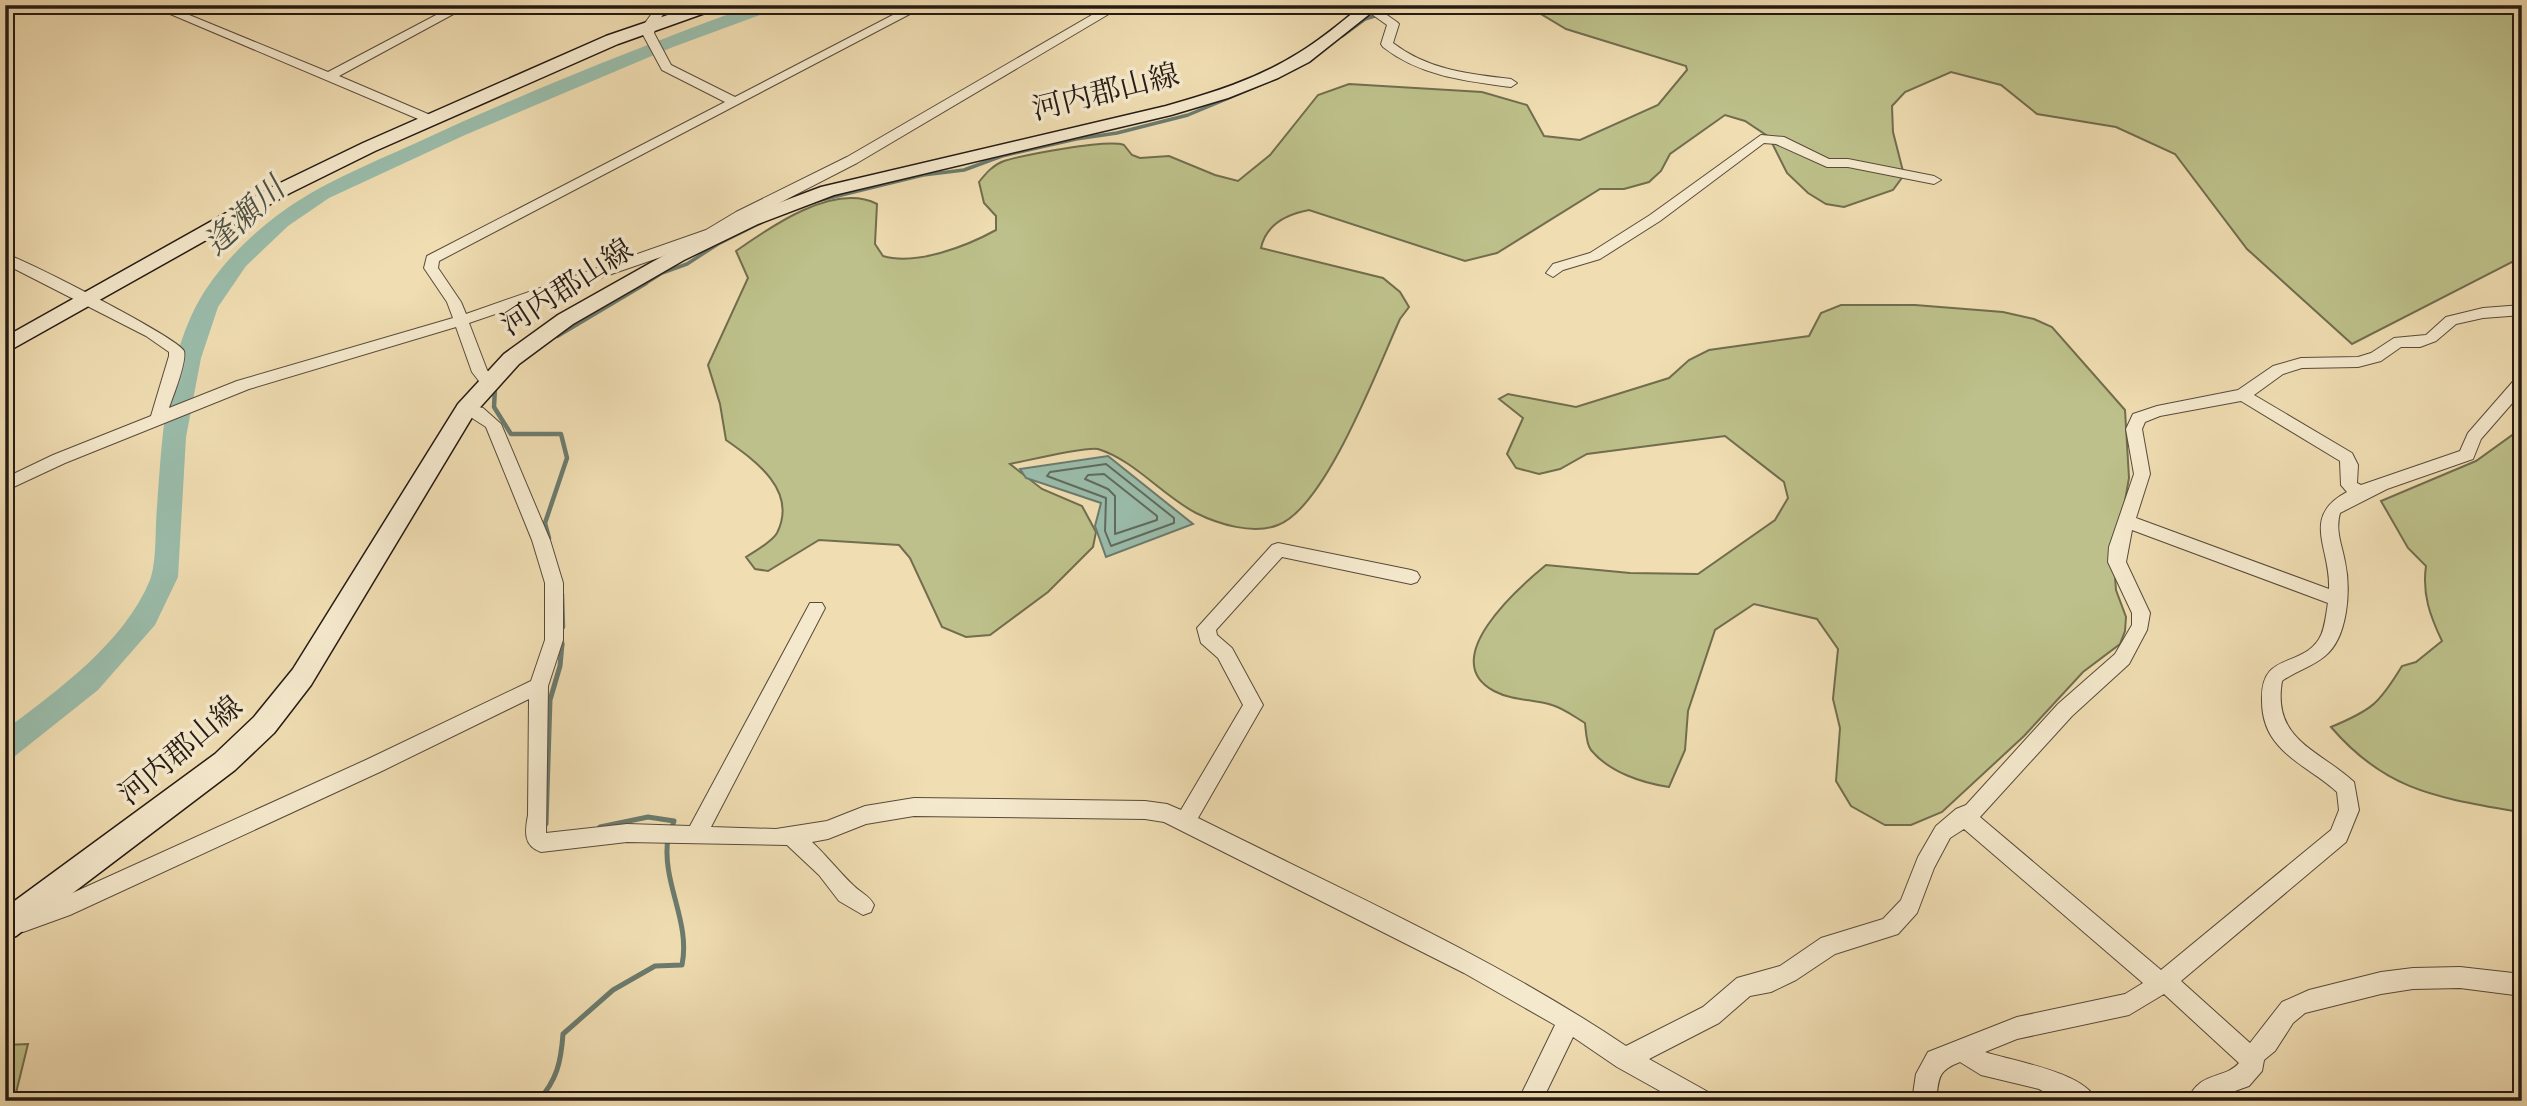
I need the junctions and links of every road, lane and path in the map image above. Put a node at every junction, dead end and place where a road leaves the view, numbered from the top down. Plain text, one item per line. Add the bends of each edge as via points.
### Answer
1 (27, 5) edge
2 (156, 5) edge
3 (464, 5) edge
4 (664, 5) edge
5 (713, 5) edge
6 (921, 5) edge
7 (1118, 5) edge
8 (1371, 6) edge
9 (5, 12) edge
10 (649, 31) junction
11 (330, 76) junction
12 (1510, 83) dead end
13 (736, 102) junction
14 (430, 120) junction
15 (1934, 180) dead end
16 (715, 234) junction
17 (5, 258) edge
18 (1553, 273) dead end
19 (85, 300) junction
20 (2522, 310) edge
21 (461, 321) junction
22 (5, 346) edge
23 (488, 381) junction
24 (2522, 382) edge
25 (2243, 395) junction
26 (466, 409) junction
27 (159, 417) junction
28 (5, 485) edge
29 (2360, 493) junction
30 (2127, 522) junction
31 (1411, 577) dead end
32 (2337, 599) junction
33 (816, 608) dead end
34 (539, 686) junction
35 (1963, 815) junction
36 (1185, 822) junction
37 (696, 834) junction
38 (792, 837) junction
39 (863, 905) dead end
40 (5, 926) edge
41 (2163, 983) junction
42 (2522, 985) edge
43 (1569, 1021) junction
44 (1961, 1049) junction
45 (1625, 1059) junction
46 (2254, 1063) dead end
47 (1530, 1101) edge
48 (1702, 1101) edge
49 (1924, 1101) edge
50 (2085, 1101) edge
51 (2199, 1101) edge

1 - 9 street
2 - 11 street
3 - 11 street
4 - 10 street
5 - 10 main road
6 - 13 street
7 - 16 street via 852,160 741,215
8 - 12 street via 1393,24 1387,44 1399,56 1441,73
8 - 16 main road, 河内郡山線 via 1307,56 1226,93 828,191
10 - 13 street via 666,67
10 - 14 main road
11 - 14 street
13 - 21 street via 432,259 431,268
14 - 19 main road via 283,189
15 - 18 street via 1827,163 1779,140 1761,139 1655,218 1595,256 1558,267
16 - 21 street via 702,234
16 - 23 main road, 河内郡山線 via 591,304 528,345
17 - 19 street
19 - 22 main road
19 - 27 street via 177,352
20 - 25 street via 2451,320 2431,338 2399,342 2358,362 2301,363 2278,370
21 - 23 street via 480,372
21 - 27 street via 222,393
23 - 26 main road, 河内郡山線
24 - 29 street via 2474,437 2467,455
25 - 29 street via 2346,457 2349,485
25 - 30 street via 2139,418 2134,429 2142,474
26 - 34 street via 493,424 554,583 554,640
26 - 40 main road, 河内郡山線 via 302,677 264,725 215,770
27 - 28 street
29 - 32 street via 2333,510 2328,521 2338,575
30 - 32 street
30 - 35 street via 2117,562 2141,613 2132,644 1973,811
31 - 36 street via 1278,550 1206,628 1208,638 1225,653 1253,705
32 - 41 street via 2325,645 2275,676 2271,704 2283,740 2347,788 2349,810 2339,836
33 - 37 street
34 - 37 street via 535,834 541,843 626,833
34 - 40 street via 62,908
35 - 41 street
35 - 45 street via 1936,842 1909,906 1889,927 1829,945 1788,973 1745,986 1711,1014
36 - 38 street via 1145,810 914,807 865,815 828,830
36 - 43 street via 1472,966
37 - 38 street
38 - 39 street
41 - 42 street via 2247,1055 2256,1053 2272,1037 2289,1010 2356,990 2422,978
41 - 44 street via 2129,1004 2018,1028
43 - 45 street
43 - 47 street
44 - 49 street via 1936,1060 1928,1074
44 - 50 street via 1981,1063 2043,1078
45 - 48 street
46 - 51 street via 2241,1078 2214,1086

